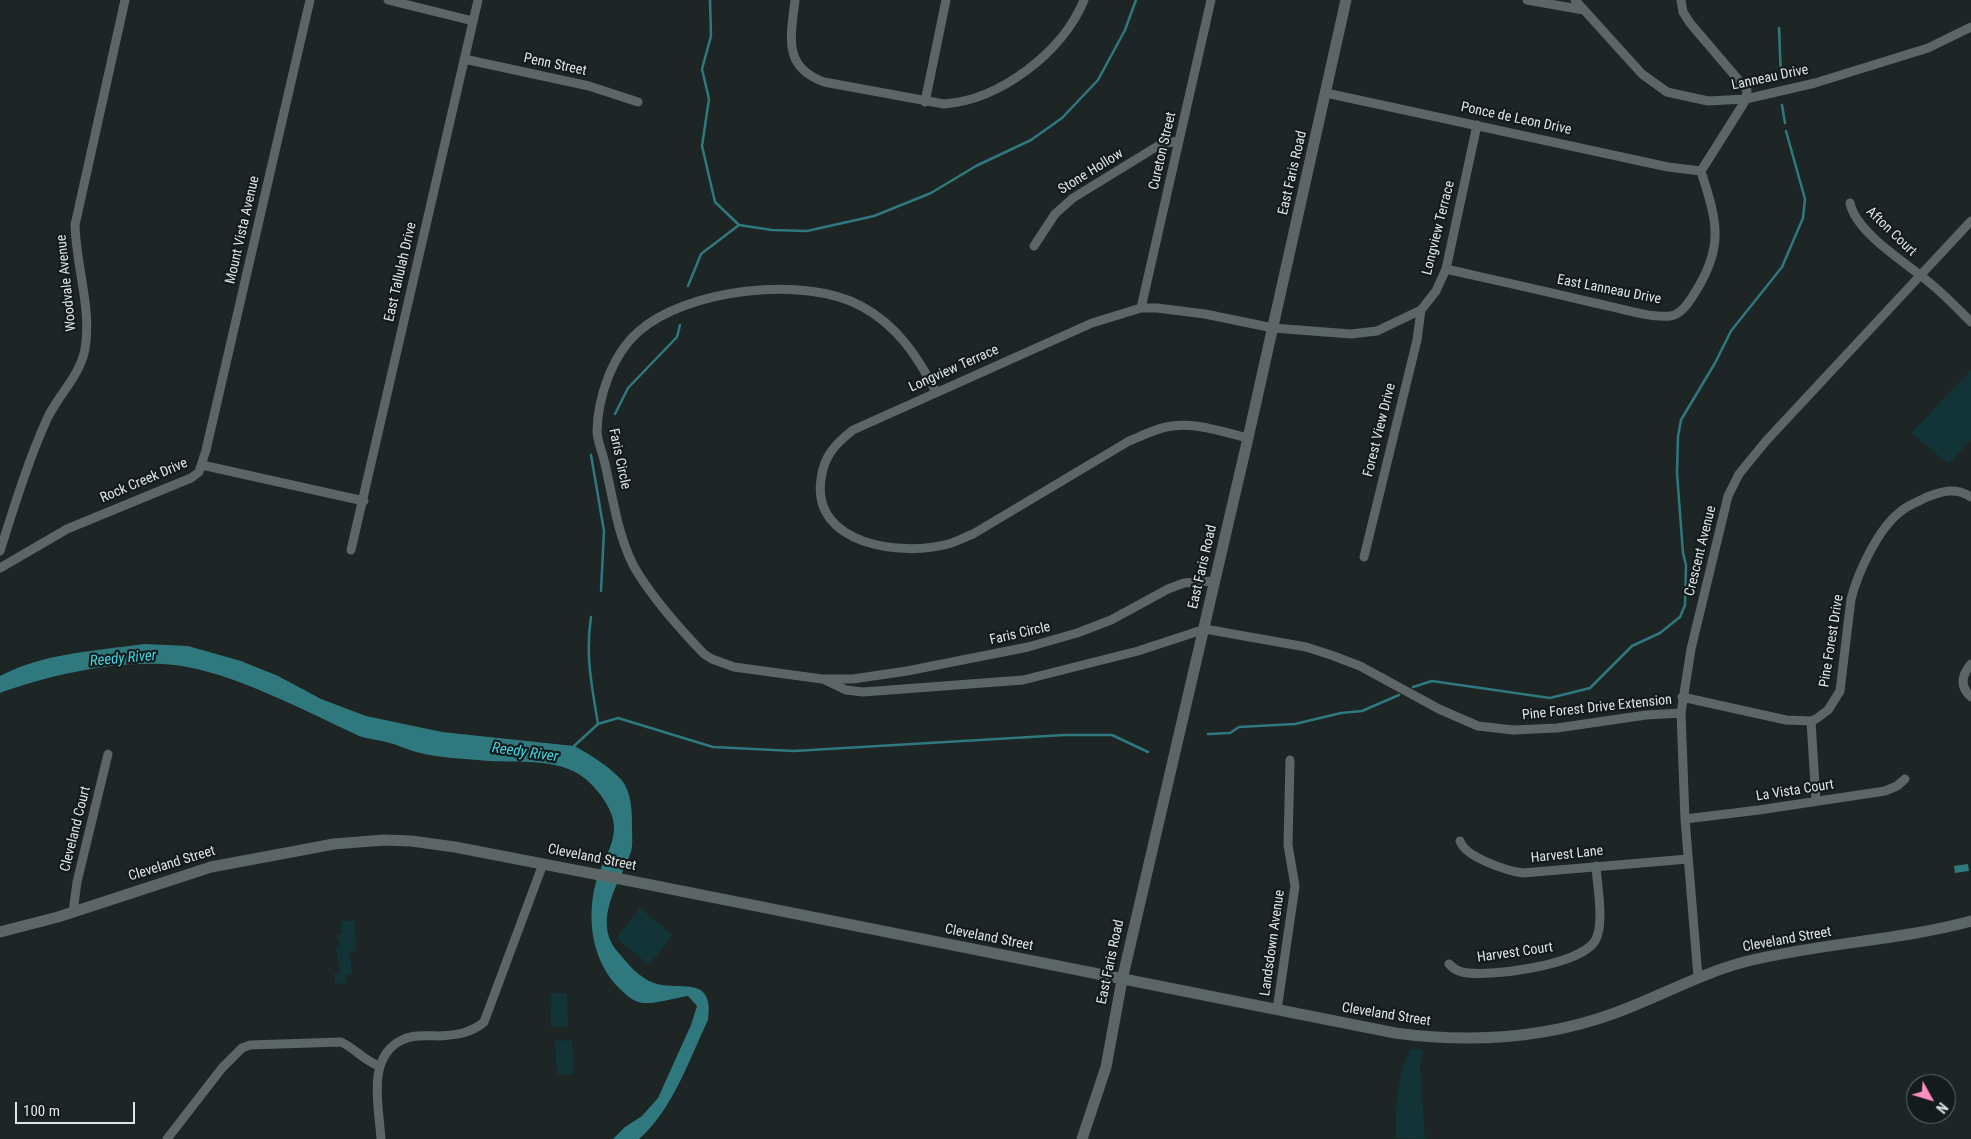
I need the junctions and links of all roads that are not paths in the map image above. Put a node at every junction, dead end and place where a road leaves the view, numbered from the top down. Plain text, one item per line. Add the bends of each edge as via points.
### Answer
1 (125, 0) edge
2 (310, 0) edge
3 (388, 0) edge
4 (478, 0) edge
5 (795, 0) edge
6 (946, 0) edge
7 (1084, 0) edge
8 (1212, 0) edge
9 (1346, 0) edge
10 (1527, 0) edge
11 (1575, 0) edge
12 (1681, 0) edge
13 (1584, 10) junction
14 (473, 21) junction
15 (1971, 27) edge
16 (464, 59) junction
17 (1326, 93) junction
18 (1746, 99) junction
19 (638, 102) dead end
20 (925, 102) junction
21 (1477, 125) junction
22 (1179, 141) junction
23 (1701, 171) junction
24 (1850, 203) dead end
25 (1971, 221) edge
26 (1034, 246) dead end
27 (1446, 269) junction
28 (1921, 276) junction
29 (1141, 308) junction
30 (1421, 310) junction
31 (1971, 322) edge
32 (1273, 328) junction
33 (936, 392) junction
34 (1248, 438) junction
35 (202, 465) junction
36 (1971, 497) edge
37 (364, 501) junction
38 (351, 550) dead end
39 (0, 551) edge
40 (1364, 557) dead end
41 (0, 568) edge
42 (1214, 581) junction
43 (1205, 629) junction
44 (1971, 664) edge
45 (822, 679) junction
46 (1682, 697) junction
47 (1971, 697) edge
48 (1681, 713) junction
49 (1811, 721) junction
50 (108, 754) dead end
51 (1290, 760) dead end
52 (1905, 779) dead end
53 (1816, 801) junction
54 (1685, 819) junction
55 (1460, 841) dead end
56 (1688, 859) junction
57 (543, 864) junction
58 (1596, 866) junction
59 (73, 912) junction
60 (1971, 921) edge
61 (0, 932) edge
62 (1449, 964) dead end
63 (1698, 977) junction
64 (1122, 980) junction
65 (1278, 1010) junction
66 (379, 1066) junction
67 (167, 1139) edge
68 (381, 1139) edge
69 (1082, 1139) edge

1 - 39 street, Woodvale Avenue via 75,225 86,321 84,352 79,368 47,418
2 - 35 street, Mount Vista Avenue
3 - 14 street
4 - 14 street, East Tallulah Drive
5 - 20 street via 790,45 806,73 824,82
6 - 20 street
7 - 20 street via 1075,18 1048,50 1003,87 960,103
8 - 22 street, Cureton Street
9 - 17 street, East Faris Road
10 - 13 street
11 - 13 street, Lanneau Drive
12 - 18 street via 1683,12 1747,90
13 - 18 street, Lanneau Drive via 1629,62 1668,92 1708,101
14 - 16 street, East Tallulah Drive
15 - 18 street, Lanneau Drive via 1952,38 1903,56
16 - 19 street, Penn Street via 589,86
16 - 37 street, East Tallulah Drive
17 - 21 street, Ponce de Leon Drive
17 - 32 street, East Faris Road
18 - 23 street
21 - 23 street, Ponce de Leon Drive via 1668,168
21 - 27 street, Longview Terrace
22 - 26 street, Stone Hollow via 1161,144 1073,198 1054,214
22 - 29 street, Cureton Street
23 - 27 street, East Lanneau Drive via 1716,223 1716,243 1700,286 1676,314 1625,310
24 - 28 street, Afton Court via 1857,220
25 - 28 street, Crescent Avenue
27 - 30 street, Longview Terrace via 1436,291
28 - 31 street, Afton Court
28 - 46 street, Crescent Avenue via 1766,441 1732,486 1719,528
29 - 32 street, Longview Terrace via 1206,314
29 - 33 street, Longview Terrace via 1092,323
30 - 32 street, Longview Terrace via 1370,332 1351,334
30 - 40 street, Forest View Drive via 1417,340
32 - 34 street, East Faris Road
33 - 34 street, Longview Terrace via 853,430 828,453 822,469 822,501 832,521 847,535 877,545 905,548 948,544 972,534 1129,441 1155,430 1180,425 1198,426
33 - 45 street, Faris Circle via 913,351 882,320 854,302 804,291 730,294 678,309 637,332 612,367 600,403 597,432 623,537 638,575 695,645 712,659 734,667
34 - 42 street, East Faris Road
35 - 37 street, Rock Creek Drive
35 - 41 street, Rock Creek Drive via 191,478 67,529
36 - 49 street, Pine Forest Drive via 1953,490 1939,492 1900,511 1884,530 1853,592 1840,691 1828,710
37 - 38 street, East Tallulah Drive
42 - 43 street, East Faris Road
42 - 45 street, Faris Circle via 1184,583 1092,628 1028,648 907,672 853,679
43 - 45 street, Faris Circle via 1138,651 1022,680 863,692 834,686
43 - 48 street, Pine Forest Drive Extension via 1306,647 1331,655 1360,666 1439,709 1478,726 1513,730 1557,728
43 - 64 street, East Faris Road
44 - 47 street via 1963,683
46 - 48 street, Crescent Avenue
46 - 49 street via 1786,720
48 - 54 street, Crescent Avenue
49 - 53 street
50 - 59 street, Cleveland Court via 77,882
51 - 65 street, Landsdown Avenue via 1288,845 1295,886
52 - 53 street, La Vista Court via 1885,791
53 - 54 street, La Vista Court
54 - 56 street, Crescent Avenue
55 - 58 street, Harvest Lane via 1472,855 1516,872 1530,874
56 - 58 street, Harvest Lane
56 - 63 street, Crescent Avenue
57 - 59 street, Cleveland Street via 420,842 363,840 211,867
57 - 64 street, Cleveland Street
57 - 66 street via 484,1022 465,1033 414,1036 402,1040 388,1051
58 - 62 street, Harvest Court via 1600,921 1596,939 1587,950 1562,961 1522,969 1469,973 1460,972
59 - 61 street, Cleveland Street
60 - 63 street, Cleveland Street via 1930,931 1762,958
63 - 65 street, Cleveland Street via 1623,1010 1568,1028 1480,1039 1429,1038
64 - 65 street, Cleveland Street
64 - 69 street, East Faris Road via 1106,1067
66 - 67 street via 363,1059 341,1042 250,1045 232,1056
66 - 68 street

